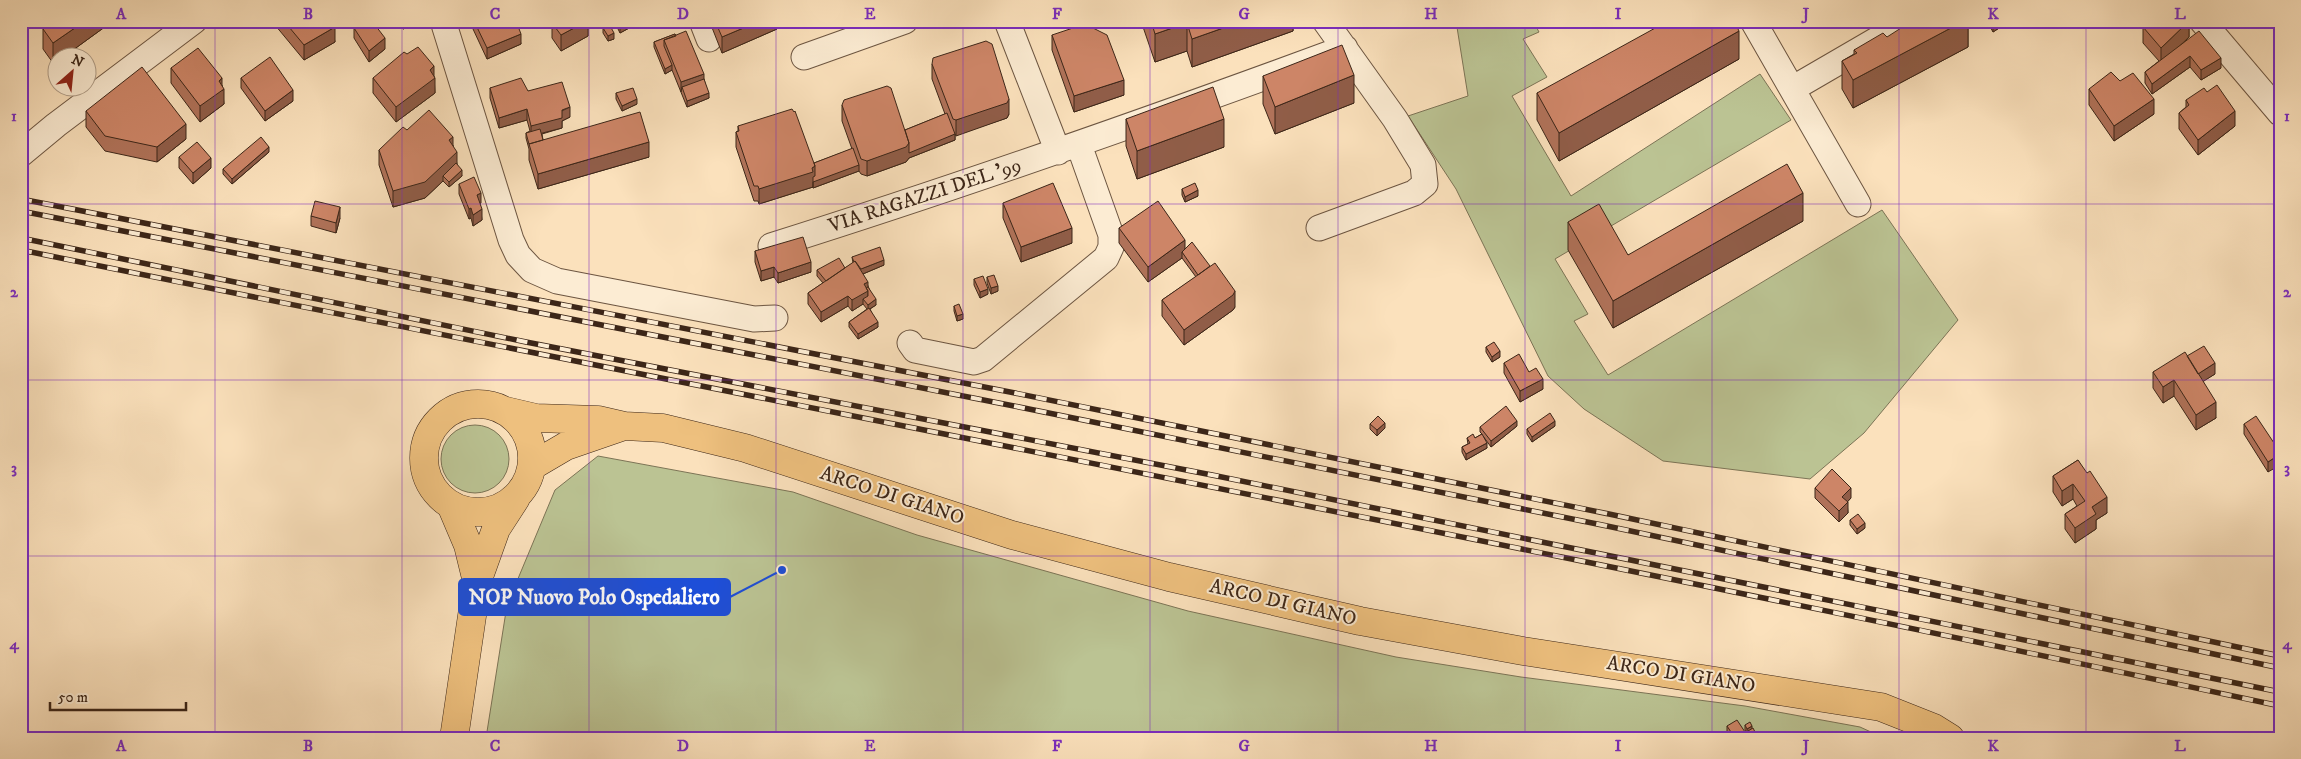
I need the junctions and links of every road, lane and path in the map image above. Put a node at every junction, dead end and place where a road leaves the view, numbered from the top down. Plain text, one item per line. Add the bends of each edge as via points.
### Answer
1 (194, 21) edge
2 (443, 21) edge
3 (905, 21) edge
4 (1007, 21) edge
5 (1325, 21) edge
6 (1753, 21) edge
7 (1909, 21) edge
8 (2202, 21) edge
9 (1345, 48) junction
10 (804, 57) dead end
11 (1792, 89) junction
12 (2280, 113) edge
13 (1069, 148) junction
14 (21, 154) edge
15 (1858, 204) dead end
16 (1319, 228) dead end
17 (771, 246) edge
18 (775, 318) dead end
19 (910, 343) dead end
20 (506, 411) junction
21 (624, 426) junction
22 (532, 466) junction
23 (518, 495) junction
24 (451, 505) junction
25 (477, 582) junction
26 (454, 738) edge
27 (1950, 738) edge

1 - 14 street
2 - 18 street via 504,221 518,255 532,270 585,286 754,319
3 - 10 street
4 - 13 street
5 - 9 street
6 - 11 street
7 - 11 street
8 - 12 street
9 - 13 street, VIA RAGAZZI DEL '99
9 - 16 street via 1423,165 1425,184 1414,193
11 - 15 street
13 - 17 street, VIA RAGAZZI DEL '99
13 - 19 street via 1111,235 1111,247 1106,258 983,359 974,362 915,350
20 - 21 main road, ARCO DI GIANO via 536,418 598,420
20 - 22 main road via 524,428 530,440
20 - 24 main road via 482,403 464,405 448,412 431,430 424,453 428,477 441,498
21 - 22 main road, ARCO DI GIANO via 566,446
21 - 27 main road, ARCO DI GIANO via 663,428 712,439 1012,535 1178,579 1360,620 1523,651 1881,707 1934,728
22 - 23 main road
23 - 24 main road via 493,510 472,511
23 - 25 main road via 496,529
24 - 25 main road via 468,545
25 - 26 main road

